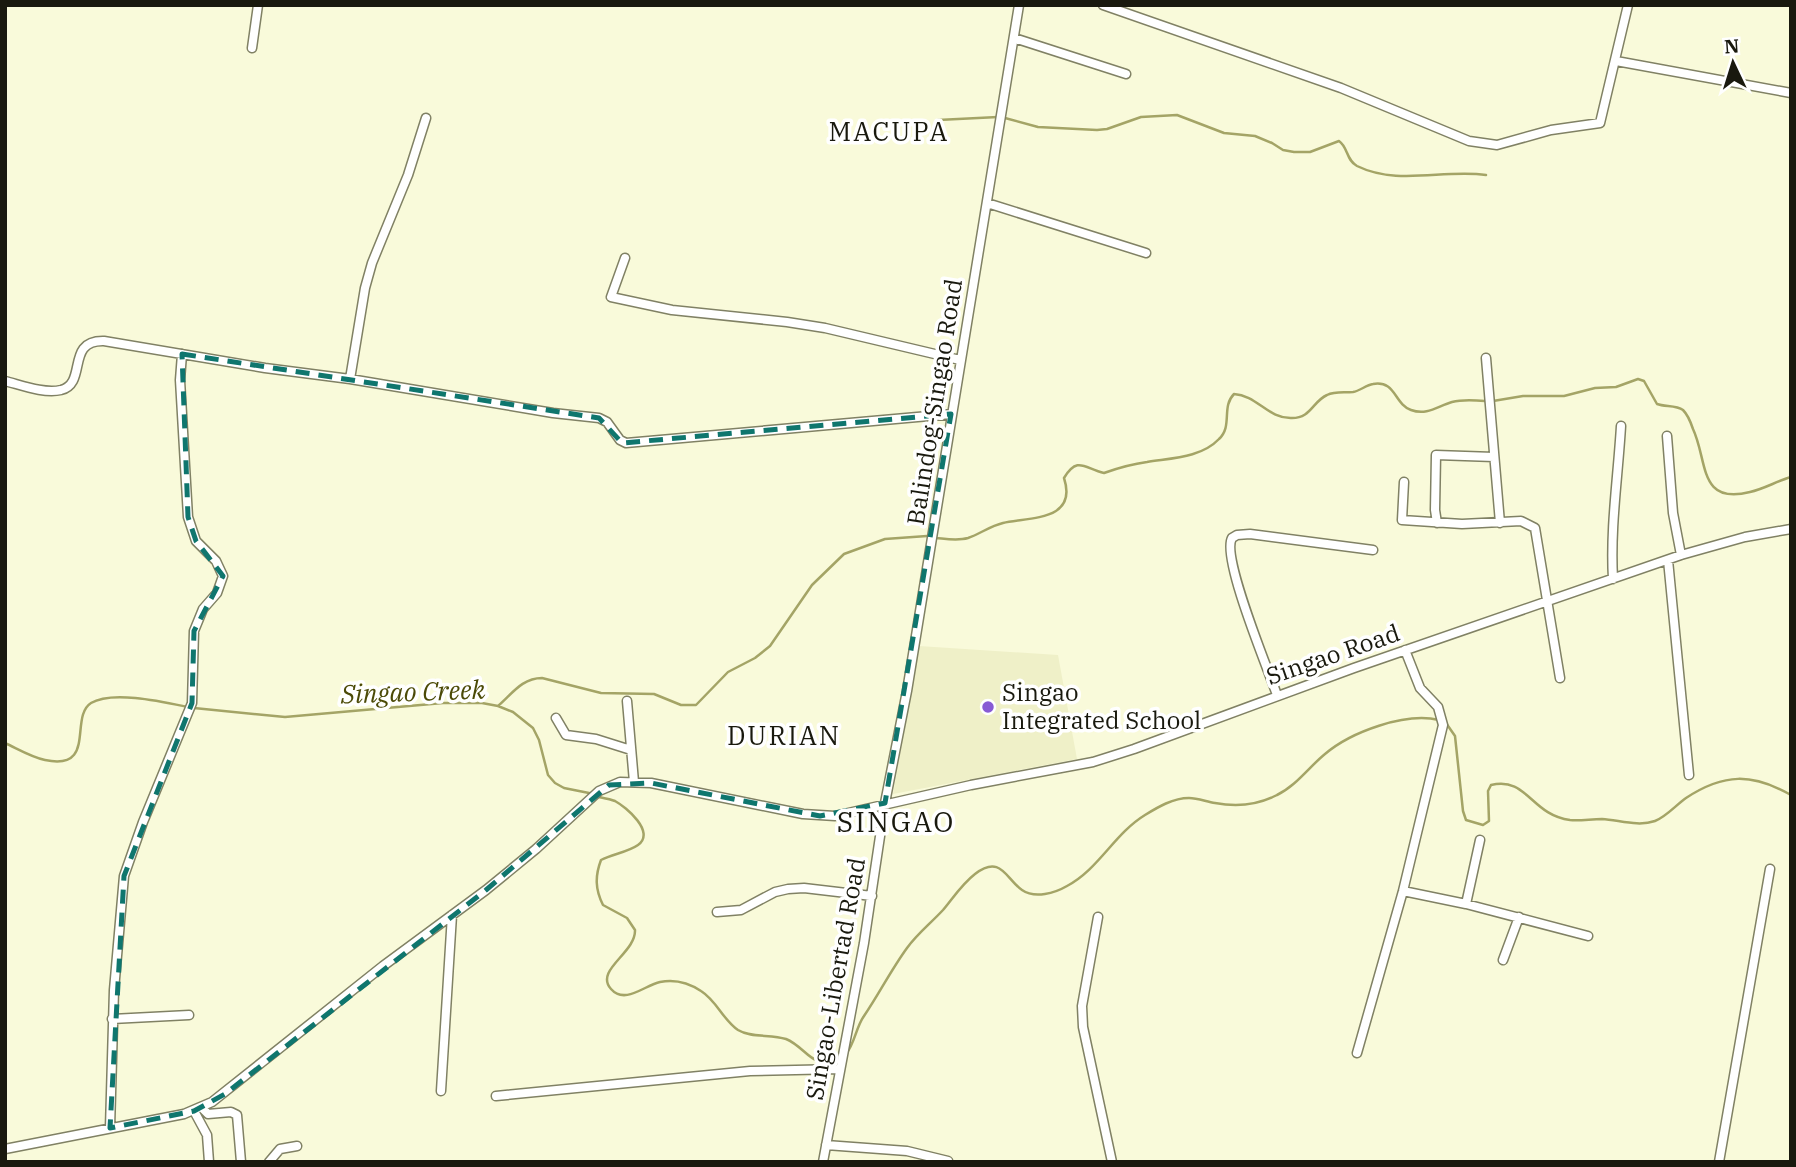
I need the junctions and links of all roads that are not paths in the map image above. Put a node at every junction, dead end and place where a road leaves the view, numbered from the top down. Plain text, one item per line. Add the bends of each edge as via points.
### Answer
1 (258, 5) edge
2 (1018, 5) edge
3 (1103, 5) edge
4 (1628, 5) edge
5 (1014, 37) junction
6 (252, 48) dead end
7 (1615, 61) junction
8 (1126, 74) dead end
9 (1791, 93) edge
10 (426, 118) dead end
11 (987, 203) junction
12 (1146, 253) dead end
13 (625, 258) dead end
14 (182, 354) junction
15 (1486, 358) dead end
16 (960, 360) junction
17 (350, 379) junction
18 (5, 381) edge
19 (951, 414) junction
20 (1621, 426) dead end
21 (1667, 436) dead end
22 (1494, 457) junction
23 (1404, 482) dead end
24 (1437, 523) junction
25 (1500, 523) junction
26 (1791, 529) edge
27 (1373, 550) dead end
28 (1681, 555) junction
29 (1668, 560) junction
30 (1613, 579) junction
31 (1546, 602) junction
32 (1405, 650) junction
33 (1560, 678) dead end
34 (1277, 695) junction
35 (627, 701) dead end
36 (556, 718) dead end
37 (631, 750) junction
38 (1689, 775) dead end
39 (634, 782) junction
40 (885, 803) junction
41 (1480, 840) dead end
42 (1770, 869) dead end
43 (1403, 891) junction
44 (872, 896) junction
45 (1466, 904) junction
46 (717, 912) dead end
47 (452, 915) junction
48 (1098, 917) dead end
49 (1518, 917) junction
50 (1588, 936) dead end
51 (1503, 960) dead end
52 (189, 1014) dead end
53 (112, 1018) junction
54 (1357, 1053) dead end
55 (840, 1069) junction
56 (441, 1091) dead end
57 (496, 1096) dead end
58 (198, 1110) junction
59 (110, 1128) junction
60 (297, 1146) dead end
61 (826, 1146) junction
62 (5, 1149) edge
63 (948, 1161) edge
64 (209, 1162) edge
65 (241, 1162) edge
66 (269, 1162) edge
67 (823, 1162) edge
68 (1112, 1162) edge
69 (1719, 1162) edge

1 - 6 street
2 - 5 street, Balindog-Singao Road
3 - 7 street via 1341,88 1469,141 1491,145 1598,124
4 - 7 street
5 - 8 street
5 - 11 street, Balindog-Singao Road
7 - 9 street
10 - 17 street via 372,263
11 - 12 street
11 - 16 street, Balindog-Singao Road
13 - 16 street via 611,297 672,310 825,328
14 - 17 street
14 - 18 street via 96,341 82,349 72,382 62,390
14 - 53 street via 188,517 196,541 216,561 222,576 194,631 192,703 124,876
15 - 22 street
16 - 19 street, Balindog-Singao Road
17 - 19 street via 599,418 626,443
19 - 40 street, Balindog-Singao Road
20 - 30 street via 1612,527
21 - 28 street
22 - 24 street via 1436,455
22 - 25 street
23 - 24 street via 1402,520
24 - 25 street
25 - 31 street via 1521,521 1535,528
26 - 28 street, Singao Road
27 - 34 street via 1250,534 1232,538 1229,548 1236,579
28 - 29 street, Singao Road
29 - 30 street, Singao Road
29 - 38 street
30 - 31 street, Singao Road
31 - 32 street, Singao Road
31 - 33 street
32 - 34 street, Singao Road
32 - 43 street via 1420,688 1438,707 1443,726
34 - 40 street, Singao Road via 1114,756
35 - 37 street
36 - 37 street via 566,735
37 - 39 street
39 - 40 street, Singao Road via 820,816 852,814
39 - 47 street via 598,791 536,849
40 - 44 street, Singao-Libertad Road
41 - 45 street
42 - 69 street
43 - 45 street
43 - 54 street
44 - 46 street via 788,889 741,910
44 - 55 street, Singao-Libertad Road
45 - 49 street
47 - 56 street
47 - 58 street via 225,1094
48 - 68 street via 1083,1027
49 - 50 street
49 - 51 street
52 - 53 street
53 - 59 street
55 - 57 street via 739,1072
55 - 61 street, Singao-Libertad Road
58 - 59 street
58 - 64 street via 209,1142
58 - 65 street via 237,1115
59 - 62 street
60 - 66 street via 280,1149
61 - 63 street via 907,1151
61 - 67 street, Singao-Libertad Road

